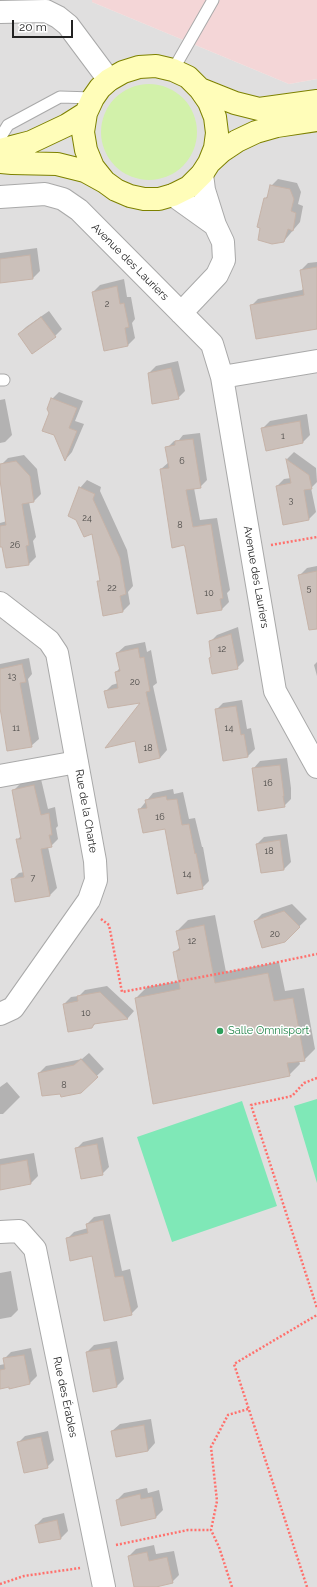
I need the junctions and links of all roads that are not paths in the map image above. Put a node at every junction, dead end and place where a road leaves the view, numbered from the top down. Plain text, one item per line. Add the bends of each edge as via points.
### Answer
1 (213, 0) edge
2 (0, 12) edge
3 (173, 70) junction
4 (109, 80) junction
5 (200, 89) junction
6 (317, 101) edge
7 (90, 106) junction
8 (317, 120) edge
9 (0, 138) edge
10 (0, 150) edge
11 (0, 162) edge
12 (206, 169) junction
13 (105, 182) junction
14 (173, 195) junction
15 (0, 197) edge
16 (215, 224) junction
17 (181, 313) junction
18 (317, 361) edge
19 (222, 377) junction
20 (0, 603) edge
21 (77, 762) junction
22 (317, 767) edge
23 (0, 776) edge
24 (0, 1014) edge
25 (0, 1232) edge
26 (104, 1587) edge

1 - 3 lane
2 - 4 street via 46,11 58,17 68,25
3 - 4 street via 156,66 139,67
3 - 5 street via 188,78
4 - 7 street via 100,88
5 - 6 street via 236,103 259,108
5 - 12 street via 215,117 217,133 215,148
7 - 9 lane via 60,97 8,125
7 - 10 street via 67,125 31,142
7 - 13 street via 83,132 86,150 93,167
8 - 12 street via 256,132 222,152
11 - 13 street via 57,164 85,172
12 - 14 street via 189,187
12 - 16 street via 204,190
13 - 14 street via 116,190 144,199 159,199
14 - 16 street
15 - 17 street, Avenue des Lauriers via 45,194 62,199 79,210
16 - 17 street via 223,242 224,260 217,274
17 - 19 street, Avenue des Lauriers via 212,344
18 - 19 street
19 - 22 street, Avenue des Lauriers via 275,691
20 - 21 street, Rue de la Charte via 49,640 57,653
21 - 23 street
21 - 24 street, Rue de la Charte via 95,861 96,880 89,900 13,1008
25 - 26 street, Rue des Érables via 19,1232 35,1249

